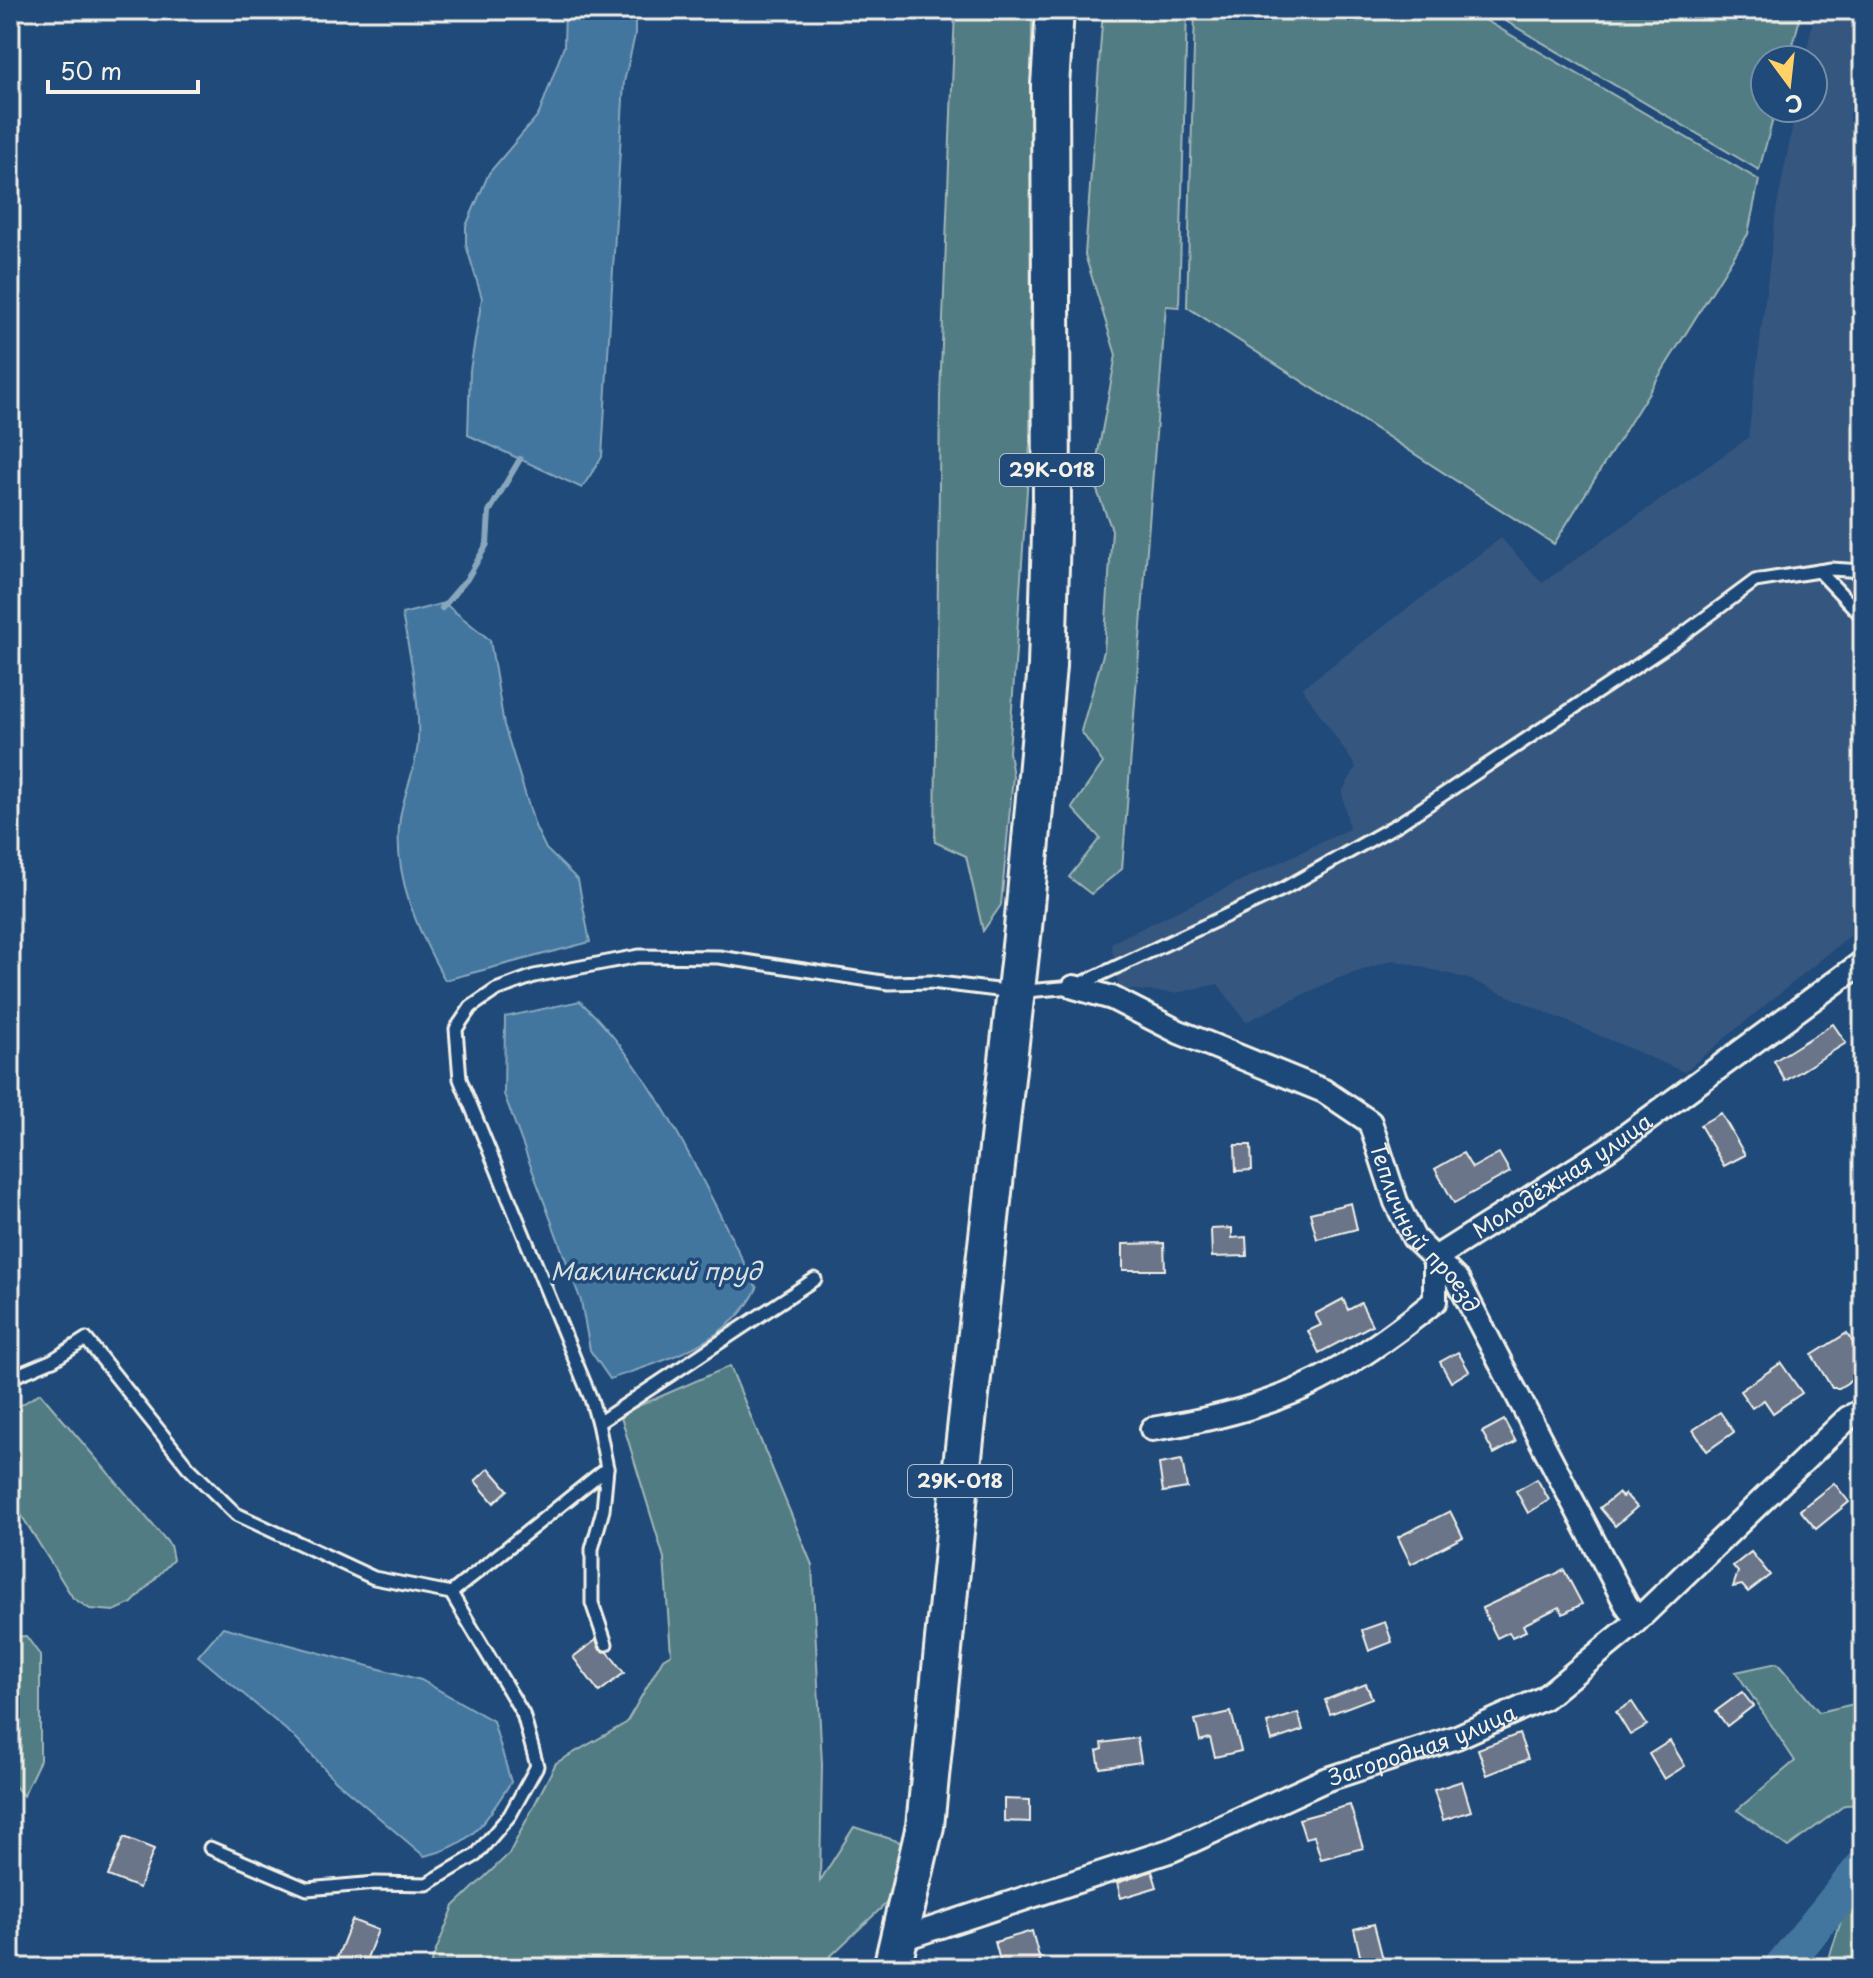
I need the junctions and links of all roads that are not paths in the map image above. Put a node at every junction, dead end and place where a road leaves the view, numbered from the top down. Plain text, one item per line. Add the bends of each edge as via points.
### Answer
1 (1055, 10) edge
2 (1819, 571) junction
3 (1863, 571) edge
4 (1863, 617) edge
5 (1863, 962) edge
6 (1074, 987) junction
7 (1014, 992) junction
8 (1435, 1258) junction
9 (815, 1279) dead end
10 (10, 1378) edge
11 (1863, 1410) edge
12 (598, 1423) junction
13 (1152, 1429) dead end
14 (607, 1468) junction
15 (451, 1593) junction
16 (1637, 1619) junction
17 (606, 1644) dead end
18 (210, 1848) dead end
19 (895, 1954) edge

1 - 7 main road, 29К-018 via 1050,85 1052,499 1047,666
2 - 3 lane
2 - 4 lane
2 - 6 lane via 1755,581 1670,644 1400,823 1285,888
5 - 8 street, Молодёжная улица via 1609,1148
6 - 7 lane
6 - 8 street, Тепличный проезд via 1112,998 1354,1109 1370,1122 1396,1202 1414,1238
7 - 12 lane via 931,982 889,983 719,957 639,956 534,976 496,990 471,1007 456,1029 460,1079
7 - 19 main road, 29К-018 via 925,1826
8 - 13 street via 1435,1301 1384,1343 1309,1388 1219,1419
8 - 16 street, Тепличный проезд via 1458,1281
9 - 12 lane
10 - 15 lane via 86,1339 188,1467 236,1514 374,1578
11 - 16 street, Загородная улица via 1848,1418
12 - 14 lane
14 - 15 lane
14 - 17 lane via 592,1549 592,1603
15 - 18 lane via 523,1714 537,1766 510,1815 476,1855 427,1884 307,1889
16 - 19 street, Загородная улица via 1544,1698 1457,1737 1325,1780 1172,1850

